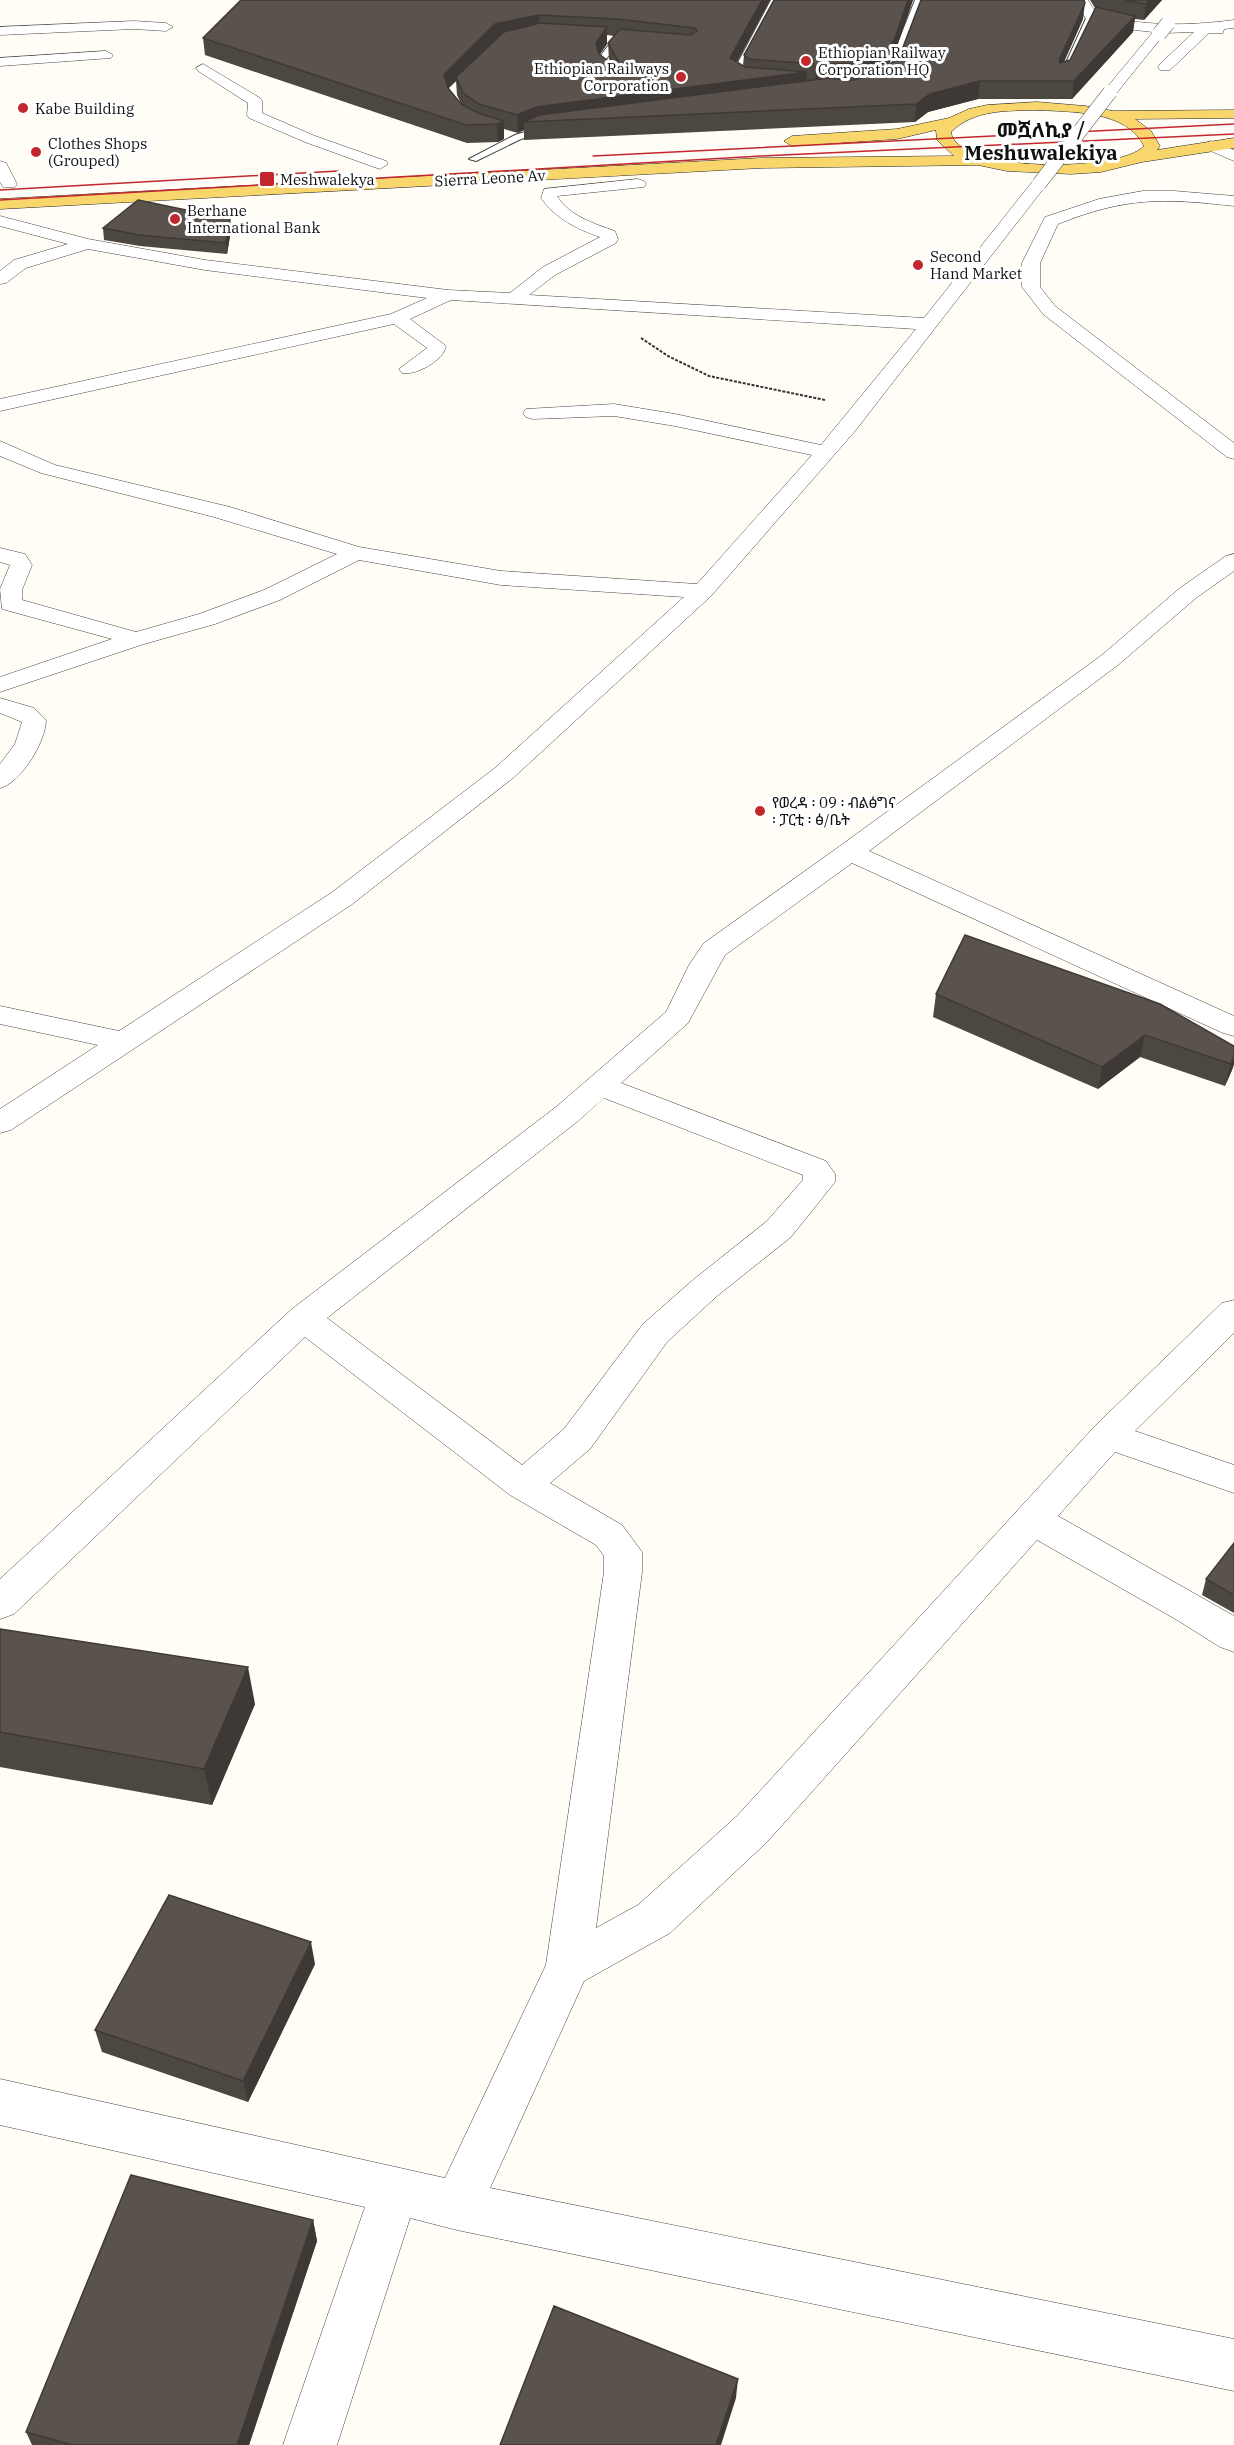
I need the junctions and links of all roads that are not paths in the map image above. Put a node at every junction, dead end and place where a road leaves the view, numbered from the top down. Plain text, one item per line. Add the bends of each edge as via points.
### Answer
1 (775, 0) edge
2 (919, 0) edge
3 (1082, 0) edge
4 (144, 9) dead end
5 (1091, 16) junction
6 (1167, 24) dead end
7 (1234, 24) edge
8 (134, 25) junction
9 (166, 27) dead end
10 (1206, 28) junction
11 (0, 32) edge
12 (1234, 34) edge
13 (605, 39) edge
14 (617, 40) junction
15 (627, 41) edge
16 (106, 55) dead end
17 (0, 62) edge
18 (1165, 67) dead end
19 (203, 68) dead end
20 (1062, 76) edge
21 (612, 77) edge
22 (756, 81) edge
23 (881, 81) edge
24 (1234, 114) edge
25 (1108, 115) junction
26 (950, 122) junction
27 (560, 126) edge
28 (499, 133) edge
29 (518, 137) junction
30 (778, 142) edge
31 (1234, 143) edge
32 (1211, 146) junction
33 (519, 156) dead end
34 (1234, 156) edge
35 (1142, 157) junction
36 (467, 159) joint
37 (980, 160) junction
38 (386, 164) joint
39 (0, 166) edge
40 (344, 166) dead end
41 (10, 184) edge
42 (638, 184) dead end
43 (1234, 201) edge
44 (0, 204) edge
45 (0, 221) edge
46 (87, 244) junction
47 (0, 279) edge
48 (448, 295) junction
49 (516, 297) junction
50 (397, 318) junction
51 (930, 324) junction
52 (409, 369) dead end
53 (0, 405) edge
54 (533, 413) dead end
55 (0, 447) edge
56 (826, 452) junction
57 (1234, 453) edge
58 (356, 553) junction
59 (0, 555) edge
60 (1234, 561) edge
61 (703, 591) junction
62 (5, 604) edge
63 (136, 639) junction
64 (0, 685) edge
65 (0, 705) edge
66 (0, 780) edge
67 (850, 852) junction
68 (0, 1015) edge
69 (1234, 1027) edge
70 (122, 1041) junction
71 (600, 1086) junction
72 (0, 1123) edge
73 (1234, 1312) edge
74 (304, 1318) junction
75 (1108, 1436) junction
76 (1234, 1479) edge
77 (523, 1485) junction
78 (1031, 1519) junction
79 (0, 1603) edge
80 (1234, 1636) edge
81 (568, 1966) junction
82 (0, 2102) edge
83 (395, 2190) junction
84 (456, 2206) junction
85 (1234, 2365) edge
86 (310, 2445) edge

1 - 22 lane via 735,74
2 - 23 lane via 893,70
3 - 5 street
4 - 8 street
5 - 10 street via 1124,24
5 - 20 lane
6 - 51 street, bridge
7 - 10 street
8 - 9 street
8 - 11 street
10 - 12 street
10 - 18 street
13 - 14 lane
14 - 15 lane
14 - 21 lane via 602,58
16 - 17 street
19 - 38 street via 255,101 254,115 310,139
24 - 25 main road
25 - 26 main road via 1025,107 971,113
25 - 35 main road via 1134,124 1149,135 1152,146
26 - 30 main road via 897,134
26 - 37 main road via 943,131 945,141
27 - 29 lane
28 - 29 lane
29 - 36 lane
31 - 32 main road
32 - 34 street
32 - 35 main road
33 - 36 main road, Sierra Leone Av
35 - 37 main road via 1112,166 1070,171
37 - 44 main road, Sierra Leone Av via 761,163
38 - 40 main road
39 - 41 street
42 - 49 street via 550,192 549,198 561,213 609,235 610,239 558,264 534,279
43 - 57 street via 1149,196 1087,207 1051,221 1030,263 1031,287 1049,310
45 - 46 street
46 - 47 street via 20,264
46 - 48 street via 205,266
48 - 49 street
48 - 50 street
49 - 51 street
50 - 52 street via 437,346 431,356
50 - 53 street
51 - 56 street
54 - 56 street via 614,410
55 - 58 street via 48,469 222,512
56 - 61 street
58 - 61 street via 501,578
58 - 63 street via 272,595
59 - 62 street via 17,559 21,565
60 - 67 street via 1188,593 1110,660
61 - 70 street via 504,773 421,839 341,899
62 - 63 street
63 - 64 street
65 - 66 street via 26,713 34,720 35,728
67 - 69 street
67 - 71 street via 714,949 678,1017
68 - 70 street
70 - 72 street
71 - 74 street
71 - 77 street via 806,1164 819,1174 819,1182 779,1229 655,1333 577,1439
73 - 75 street
74 - 77 street
74 - 79 street
75 - 76 street
75 - 78 street
77 - 81 street via 609,1535 623,1552
78 - 80 street
78 - 81 street via 752,1829 654,1919
81 - 84 street
82 - 83 street
83 - 84 street
83 - 86 street
84 - 85 street

